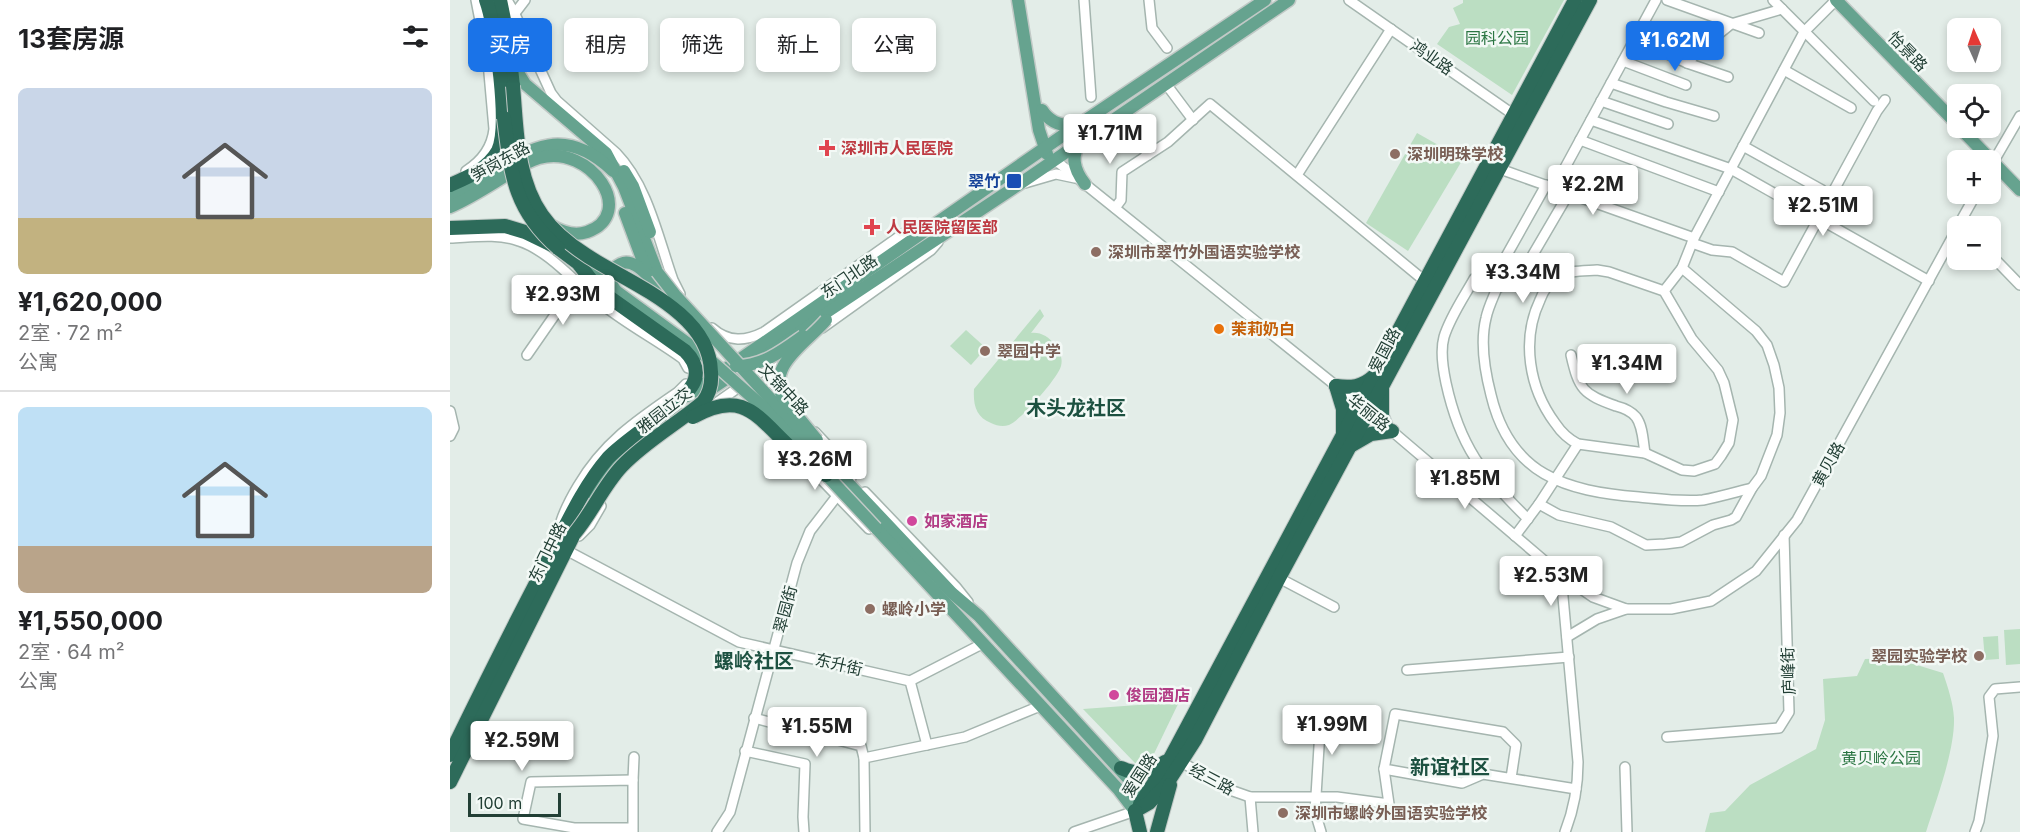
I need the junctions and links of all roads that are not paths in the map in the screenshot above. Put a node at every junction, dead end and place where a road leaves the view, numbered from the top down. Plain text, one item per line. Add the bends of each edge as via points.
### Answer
1 (476, 0) edge
2 (486, 0) edge
3 (500, 0) edge
4 (507, 0) edge
5 (525, 0) edge
6 (1017, 0) edge
7 (1024, 0) edge
8 (1084, 0) edge
9 (1149, 0) edge
10 (1265, 0) edge
11 (1289, 0) edge
12 (1348, 0) edge
13 (1575, 0) edge
14 (1590, 0) edge
15 (1656, 0) edge
16 (1667, 0) edge
17 (1773, 0) edge
18 (1836, 0) edge
19 (1846, 0) edge
20 (1782, 9) junction
21 (514, 12) junction
22 (504, 18) edge
23 (512, 18) edge
24 (1731, 24) junction
25 (1391, 29) junction
26 (1804, 32) junction
27 (1759, 33) dead end
28 (1635, 39) junction
29 (1167, 48) dead end
30 (1623, 61) junction
31 (1687, 63) junction
32 (1784, 70) junction
33 (509, 72) edge
34 (518, 72) edge
35 (1728, 77) dead end
36 (1611, 83) junction
37 (1166, 84) junction
38 (1686, 85) dead end
39 (507, 87) junction
40 (1092, 96) dead end
41 (1885, 100) dead end
42 (1601, 101) junction
43 (1874, 101) dead end
44 (1947, 102) edge
45 (1851, 108) dead end
46 (1042, 110) junction
47 (1122, 114) junction
48 (1947, 114) edge
49 (1514, 115) junction
50 (1714, 116) dead end
51 (2020, 116) edge
52 (504, 118) junction
53 (1193, 120) junction
54 (1591, 120) junction
55 (1082, 123) junction
56 (1668, 124) dead end
57 (1971, 138) edge
58 (1580, 140) junction
59 (1083, 141) junction
60 (1743, 146) junction
61 (1046, 148) junction
62 (1983, 150) edge
63 (2000, 150) edge
64 (1148, 155) junction
65 (605, 158) junction
66 (1055, 160) junction
67 (2001, 165) edge
68 (1500, 169) junction
69 (1731, 169) junction
70 (2001, 169) edge
71 (1297, 175) junction
72 (2020, 177) edge
73 (450, 180) edge
74 (1083, 182) junction
75 (450, 185) edge
76 (1018, 185) junction
77 (1550, 186) junction
78 (1822, 190) dead end
79 (2020, 190) edge
80 (1719, 192) junction
81 (1569, 193) junction
82 (450, 197) edge
83 (450, 207) edge
84 (1116, 208) junction
85 (1818, 218) junction
86 (549, 223) junction
87 (917, 224) dead end
88 (450, 228) edge
89 (950, 230) junction
90 (450, 238) edge
91 (1693, 240) junction
92 (1947, 247) edge
93 (558, 248) junction
94 (578, 263) junction
95 (2001, 265) edge
96 (1682, 268) junction
97 (655, 277) junction
98 (877, 278) junction
99 (1929, 281) junction
100 (1426, 282) junction
101 (577, 283) junction
102 (2020, 285) edge
103 (1493, 287) junction
104 (616, 291) junction
105 (1664, 291) junction
106 (681, 313) junction
107 (826, 323) junction
108 (758, 345) junction
109 (527, 355) dead end
110 (1571, 355) dead end
111 (709, 359) junction
112 (733, 363) joint
113 (770, 365) junction
114 (1376, 375) junction
115 (725, 379) joint
116 (1336, 386) junction
117 (1382, 388) junction
118 (724, 398) junction
119 (683, 399) junction
120 (1365, 408) junction
121 (450, 411) edge
122 (1389, 428) junction
123 (450, 436) edge
124 (655, 439) junction
125 (1347, 442) junction
126 (1578, 444) junction
127 (1645, 453) junction
128 (830, 471) junction
129 (1555, 481) junction
130 (1752, 488) junction
131 (837, 496) junction
132 (1539, 504) junction
133 (1528, 519) junction
134 (880, 524) junction
135 (574, 534) junction
136 (1515, 536) junction
137 (1784, 536) junction
138 (562, 547) junction
139 (910, 566) junction
140 (1561, 575) junction
141 (1279, 578) junction
142 (1334, 607) dead end
143 (1626, 609) junction
144 (979, 616) junction
145 (1567, 637) junction
146 (982, 644) junction
147 (774, 649) junction
148 (1569, 657) junction
149 (1407, 670) dead end
150 (910, 681) junction
151 (2020, 687) edge
152 (1040, 706) junction
153 (1321, 714) dead end
154 (754, 718) junction
155 (1667, 737) dead end
156 (927, 745) junction
157 (452, 747) edge
158 (746, 751) junction
159 (634, 757) dead end
160 (864, 758) junction
161 (1176, 760) junction
162 (1121, 768) junction
163 (1625, 768) dead end
164 (1384, 769) junction
165 (1172, 777) junction
166 (1511, 778) junction
167 (633, 780) junction
168 (450, 782) edge
169 (1576, 789) junction
170 (1250, 797) junction
171 (1316, 797) junction
172 (1147, 800) junction
173 (1135, 811) junction
174 (633, 830) edge
175 (717, 832) edge
176 (804, 832) edge
177 (865, 832) edge
178 (1074, 832) edge
179 (1140, 832) edge
180 (1157, 832) edge
181 (1253, 832) edge
182 (1321, 832) edge
183 (1565, 832) edge
184 (1627, 832) edge
185 (1976, 832) edge

1 - 73 street via 488,62 493,139 481,159
2 - 39 highway
3 - 22 highway
4 - 21 street
5 - 21 street
6 - 61 main road via 1039,130
7 - 46 main road
8 - 40 street
9 - 29 street via 1152,28
10 - 55 main road, 东门北路
11 - 37 main road, 东门北路
12 - 25 street, 鸿业路
13 - 49 highway, 爱国路
14 - 68 highway, 爱国路
15 - 28 street
16 - 24 street
17 - 20 street
18 - 26 street
18 - 48 main road, 怡景路
19 - 44 main road, 怡景路
20 - 24 street
20 - 26 street
21 - 23 street
21 - 87 street via 551,93 631,171 644,196 677,290 721,336 736,340 754,336
24 - 27 street
24 - 31 street
25 - 49 street, 鸿业路
25 - 71 street
26 - 32 street
26 - 43 street
28 - 30 street
28 - 31 street
30 - 36 street
30 - 38 street
31 - 35 street
32 - 45 street
32 - 60 street
33 - 39 highway
34 - 65 main road, 文锦中路 via 525,84
36 - 42 street
36 - 50 street
37 - 47 main road, 东门北路
37 - 53 street
39 - 52 highway, 文锦中路
39 - 86 highway, 雅园立交, bridge via 525,177 535,203
41 - 85 street
42 - 54 street
42 - 56 street
46 - 55 main road via 1057,123
46 - 61 main road
47 - 59 main road, 东门北路
47 - 64 street
49 - 100 highway, 爱国路
51 - 63 street
52 - 75 highway, bridge via 501,140 492,160
52 - 93 highway, 文锦中路, bridge via 510,169 521,201 539,231
53 - 64 street
53 - 71 street via 1210,104
54 - 58 street
54 - 69 street
55 - 61 main road, 东门北路
57 - 62 main road, 怡景路
58 - 77 street
58 - 80 street
59 - 66 main road, 东门北路
59 - 74 main road via 1077,147 1075,162
60 - 69 street
60 - 78 street
61 - 66 main road
61 - 108 main road, 东门北路
64 - 84 street via 1122,172 1121,200
65 - 82 main road, 笋岗东路 via 574,147 539,147
65 - 97 main road, 文锦中路 via 624,187
65 - 97 main road via 642,262
65 - 106 main road via 623,170 633,186 670,293
66 - 74 street, 华丽路
66 - 76 main road, 东门北路
67 - 72 main road, 怡景路
68 - 77 street
68 - 117 highway, 爱国路
69 - 80 street
69 - 85 street
70 - 79 main road, 怡景路
71 - 100 street
74 - 76 street via 1056,174
74 - 84 street, 华丽路
76 - 89 main road, 东门北路
77 - 81 street
77 - 103 street
80 - 91 street
81 - 91 street
81 - 103 street via 1521,275 1515,281
83 - 86 main road, 笋岗东路 via 529,162 550,156 572,158 590,168 605,186 606,216 589,231 573,233
84 - 116 street, 华丽路
85 - 91 street via 1784,282 1732,252 1712,250
85 - 99 street
86 - 106 highway, 雅园立交, bridge via 581,252
88 - 93 highway via 515,229
89 - 98 main road, 东门北路
89 - 107 street via 931,250
90 - 101 street via 490,236 520,241
91 - 96 street
92 - 99 street, 黄贝路
93 - 94 highway, 文锦中路
94 - 104 main road, 文锦中路
94 - 119 highway, 雅园立交 via 599,290 618,306 692,358 696,377
95 - 102 street
96 - 105 street
96 - 130 street via 1756,331 1767,345 1774,365 1779,388 1777,435 1761,476
97 - 104 main road via 636,264 625,262 612,272
97 - 106 main road, bridge
97 - 128 main road, 文锦中路, bridge
98 - 107 main road via 863,295
98 - 115 main road, 东门北路
99 - 137 street, 黄贝路 via 1797,520
100 - 114 highway, 爱国路
101 - 109 street
101 - 138 street via 605,307 683,359 689,378 678,392 621,433 596,458 560,520
103 - 129 street via 1484,330 1486,375 1495,413 1515,450
103 - 133 street via 1474,279 1444,334 1444,374 1455,417 1478,465
104 - 111 main road, 文锦中路
105 - 126 street via 1597,270 1562,274 1542,295 1530,330 1536,391 1561,432
105 - 127 street via 1692,339 1725,383 1733,427 1721,456 1705,469 1682,470
106 - 108 main road via 720,346 741,349
106 - 124 highway, 雅园立交, bridge via 708,351 710,389 703,402
107 - 111 main road, bridge via 757,364 730,366
107 - 113 street
107 - 128 main road, bridge via 787,360 778,381 782,395 813,433
108 - 112 main road, 东门北路
110 - 127 street via 1578,381 1589,395 1636,417
111 - 128 main road, 文锦中路, bridge
112 - 119 main road, 东门中路
113 - 118 street
113 - 144 street via 772,384 830,448 846,473
114 - 116 highway via 1362,385
114 - 120 highway, 爱国路
115 - 135 main road, 东门中路 via 627,451 602,480
116 - 120 street, 华丽路
116 - 125 highway
117 - 120 highway, 爱国路
117 - 122 highway via 1383,416
118 - 131 street via 737,400
118 - 138 street via 629,466 612,486 590,525
119 - 138 highway, 东门中路 via 629,438 594,476 578,503
120 - 122 street, 华丽路
120 - 125 highway, 爱国路
121 - 123 street via 454,428
122 - 125 highway
122 - 136 street, 华丽路
124 - 128 highway, bridge via 712,407 736,406 759,417 794,451
124 - 135 highway, 雅园立交, bridge via 615,475
125 - 141 highway, 爱国路
125 - 161 highway, 爱国路
126 - 127 street
126 - 129 street
128 - 134 main road, 文锦中路, bridge
129 - 130 street via 1606,494 1692,501
129 - 132 street
130 - 132 street via 1736,517 1681,542 1665,544 1641,543 1611,528 1566,517
131 - 139 street
131 - 147 street, 翠园街 via 810,531 797,563
132 - 133 street
133 - 136 street
134 - 139 main road, 文锦中路
134 - 144 main road, 文锦中路
135 - 138 highway, 东门中路
136 - 140 street, 华丽路
137 - 143 street, 黄贝路 via 1756,571 1711,601 1671,609
137 - 155 street, 庐峰街 via 1789,712 1779,728
138 - 147 street, 东升街 via 739,642
138 - 157 highway, 东门中路
138 - 168 highway, 东门中路
139 - 146 main road, 文锦中路
140 - 143 street, 黄贝路 via 1593,597
140 - 145 street
141 - 142 street
141 - 161 highway, 爱国路 via 1195,740
143 - 145 street, 黄贝路 via 1597,619
144 - 162 main road, 文锦中路
145 - 148 street
146 - 150 street
146 - 152 main road, 文锦中路
147 - 150 street, 东升街
147 - 154 street, 翠园街
148 - 149 street
148 - 169 street via 1578,750
150 - 156 street
151 - 185 street via 1995,689 1989,697 1994,736
152 - 156 street via 965,737
152 - 173 main road, 文锦中路
153 - 171 street
154 - 158 street, 翠园街
154 - 160 street via 861,746
156 - 160 street
158 - 175 street, 翠园街 via 730,812
158 - 176 street via 805,764
159 - 167 street
160 - 177 street
161 - 162 highway via 1143,773
161 - 165 highway, 爱国路
161 - 170 street, 经三路
161 - 172 highway, 爱国路
162 - 172 main road, 文锦中路
163 - 184 street
164 - 166 street via 1462,783 1484,774
164 - 166 street via 1395,714 1503,732 1516,745
164 - 171 street, 经三路 via 1389,804
165 - 172 highway, 爱国路
165 - 180 highway
166 - 169 street
167 - 174 street
167 - 174 street via 531,782 523,819 574,828
169 - 183 street
170 - 171 street, 经三路
170 - 181 street
171 - 182 street via 1315,812
172 - 173 highway, 爱国路
172 - 180 highway, 文锦中路
173 - 178 street
173 - 179 highway, 文锦中路

